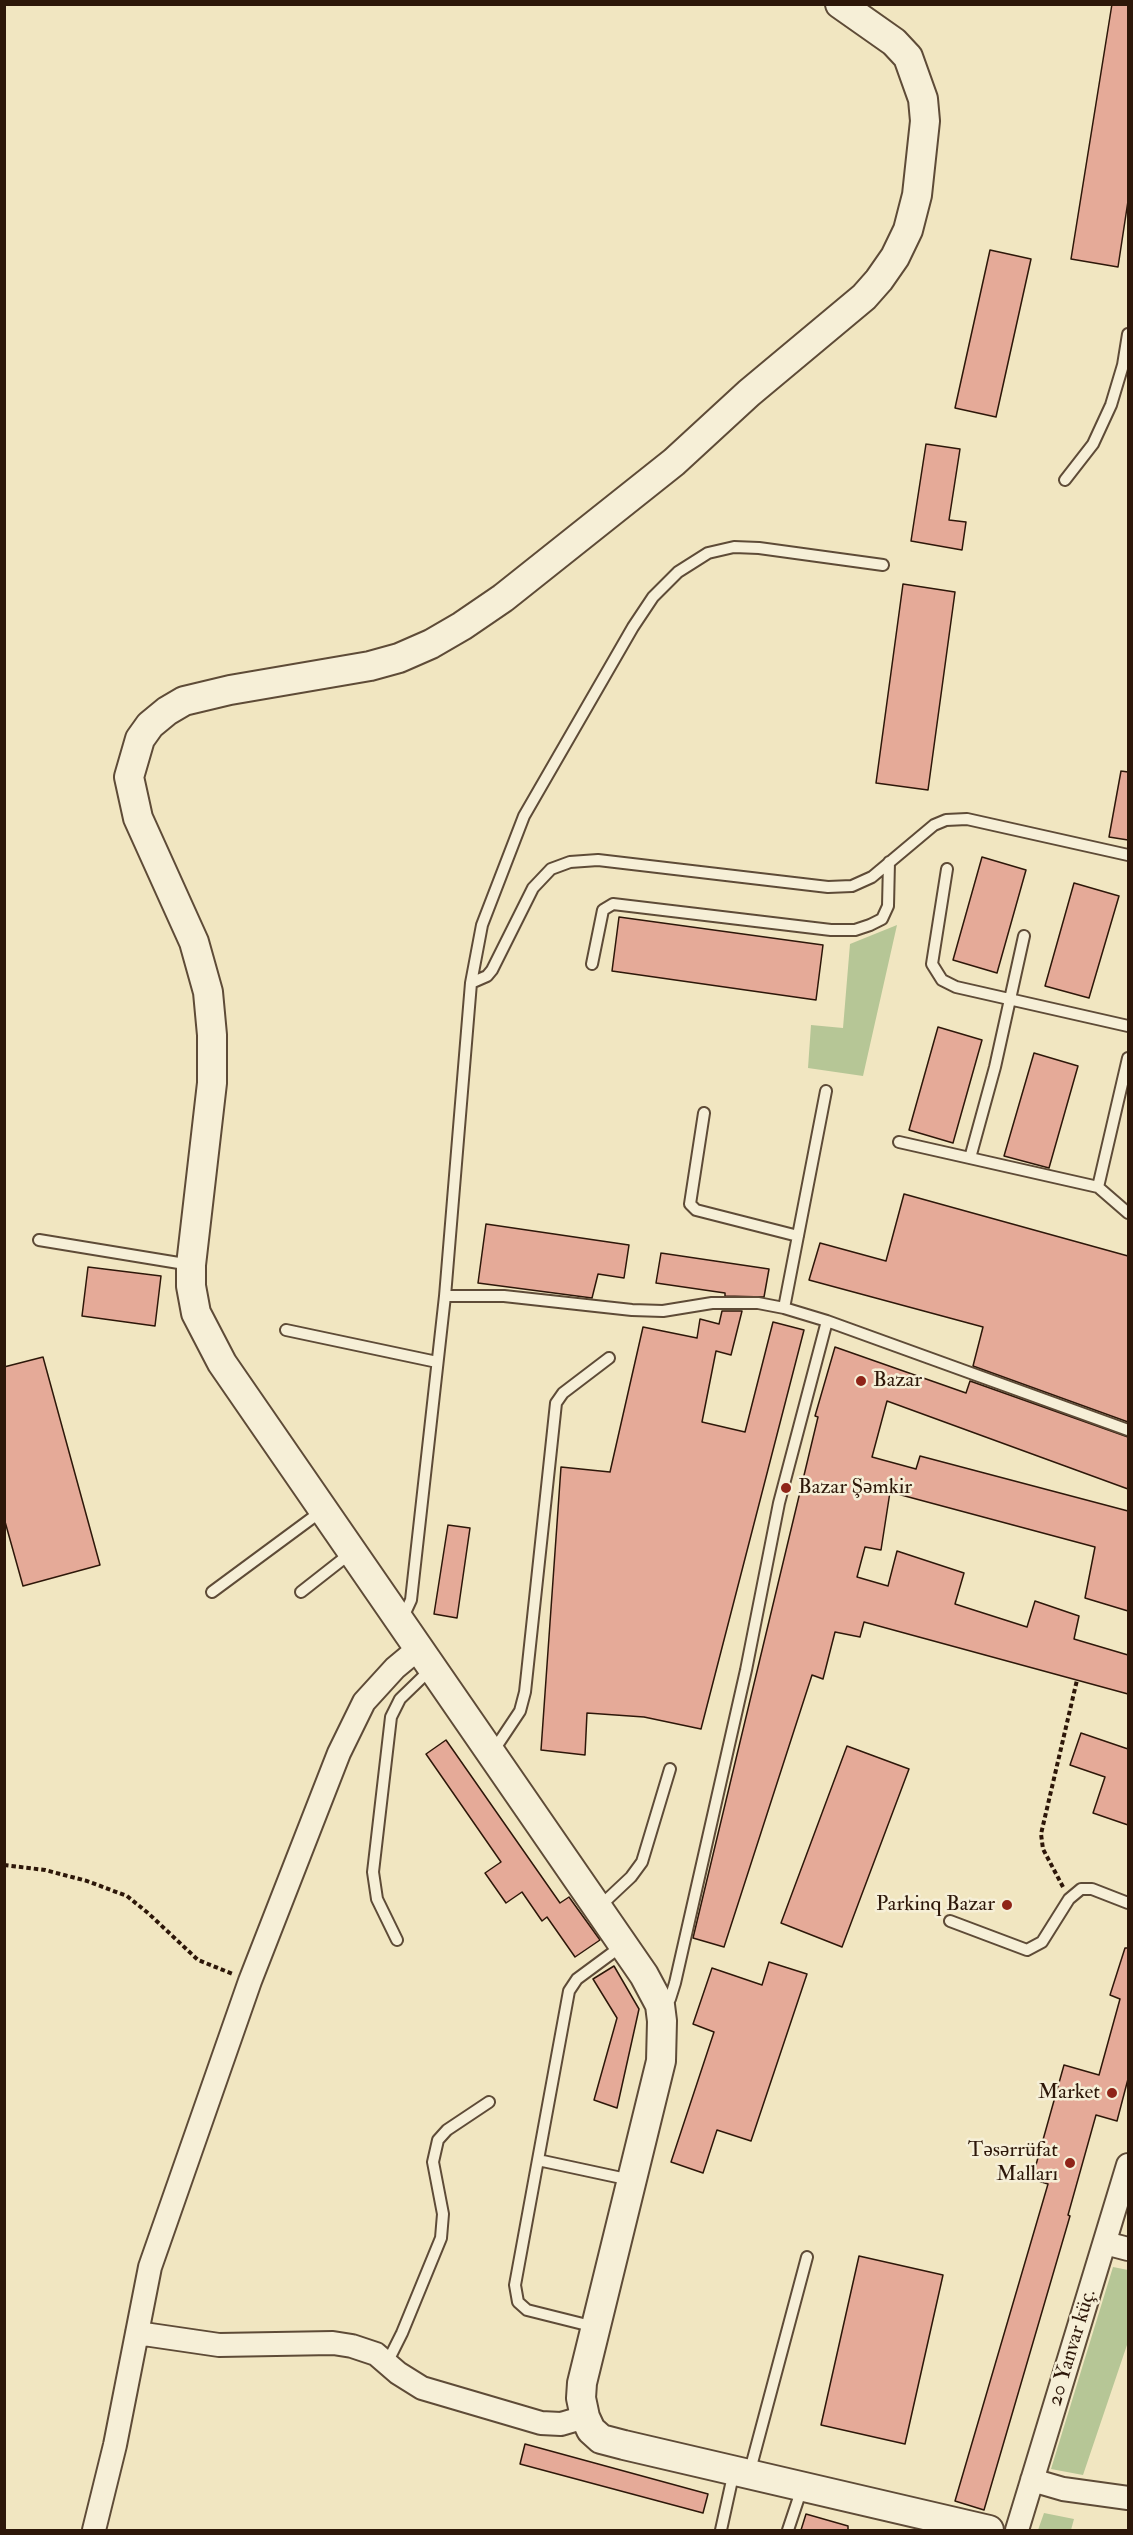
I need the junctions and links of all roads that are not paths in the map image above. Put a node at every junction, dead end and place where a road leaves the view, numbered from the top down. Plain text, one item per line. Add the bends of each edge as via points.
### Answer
1 (840, 4) edge
2 (1128, 334) edge
3 (1065, 480) dead end
4 (882, 565) dead end
5 (1128, 855) edge
6 (889, 862) junction
7 (947, 869) dead end
8 (1024, 936) dead end
9 (592, 964) dead end
10 (471, 983) junction
11 (1010, 998) junction
12 (1128, 1026) edge
13 (1128, 1058) edge
14 (826, 1091) dead end
15 (704, 1113) dead end
16 (899, 1142) dead end
17 (970, 1158) junction
18 (1098, 1187) junction
19 (1128, 1213) edge
20 (798, 1236) junction
21 (39, 1240) dead end
22 (191, 1265) junction
23 (445, 1296) junction
24 (784, 1308) junction
25 (827, 1321) junction
26 (286, 1330) dead end
27 (609, 1358) dead end
28 (437, 1362) junction
29 (1128, 1430) edge
30 (323, 1509) junction
31 (352, 1551) junction
32 (212, 1592) dead end
33 (301, 1592) dead end
34 (405, 1612) dead end
35 (426, 1658) junction
36 (492, 1754) junction
37 (670, 1769) dead end
38 (1128, 1903) edge
39 (598, 1908) junction
40 (950, 1921) dead end
41 (397, 1940) dead end
42 (623, 1945) junction
43 (660, 2006) junction
44 (489, 2102) dead end
45 (538, 2160) junction
46 (1128, 2165) edge
47 (632, 2180) junction
48 (1105, 2242) junction
49 (1128, 2249) edge
50 (807, 2258) dead end
51 (596, 2328) junction
52 (137, 2333) junction
53 (387, 2363) junction
54 (585, 2417) junction
55 (741, 2473) junction
56 (1032, 2480) junction
57 (802, 2487) junction
58 (1128, 2498) edge
59 (94, 2530) edge
60 (721, 2530) edge
61 (788, 2530) edge
62 (989, 2530) edge
63 (1017, 2530) edge

1 - 22 street via 894,42 908,57 917,76 925,121 917,195 908,231 895,257 864,297 674,462 462,626 421,649 370,666 184,701 150,724 140,739 129,777 132,797 194,942 208,992 212,1035 208,1129
2 - 3 lane via 1111,405 1093,444
4 - 10 lane via 734,548 708,553 678,572 653,597 524,816 482,925
5 - 6 lane via 967,819 934,825
6 - 9 lane via 888,906 882,919 870,926 831,930 613,904 603,910
6 - 10 lane via 872,877 852,886 828,887 598,860 570,862 551,869 532,888 492,970
7 - 11 lane via 932,964 935,971 942,981 956,987
8 - 11 lane
10 - 23 lane
11 - 12 lane
11 - 17 lane
13 - 18 lane
14 - 20 lane
15 - 20 lane via 690,1204 696,1210
16 - 17 lane
17 - 18 lane
18 - 19 lane
20 - 24 lane
21 - 22 lane
22 - 30 street via 192,1295 204,1332
23 - 24 lane via 504,1296 632,1310 663,1311 712,1303 758,1303
23 - 28 lane
24 - 25 lane
25 - 29 lane
25 - 43 lane via 779,1503 746,1670 675,1983 670,1999
26 - 28 lane
27 - 36 lane via 556,1403 525,1692 520,1711
28 - 34 lane via 411,1600
30 - 31 street
30 - 32 lane
31 - 33 lane
31 - 35 street
35 - 36 street
35 - 41 lane via 391,1717 373,1872 377,1899
35 - 52 street via 395,1668 364,1702 339,1753 250,1981 150,2267
36 - 39 street
37 - 39 lane via 642,1862
38 - 40 lane via 1092,1889 1081,1889 1069,1899 1042,1942 1027,1950
39 - 42 street
42 - 43 street
42 - 45 lane via 577,1979 569,1991
43 - 47 street via 661,2061
44 - 53 lane via 438,2140 433,2162 443,2214 441,2238
45 - 47 lane
45 - 51 lane via 515,2285 518,2302 527,2310
46 - 48 street, 20 Yanvar küç.
47 - 51 street
48 - 49 street
48 - 56 street, 20 Yanvar küç.
50 - 55 lane
51 - 54 street via 582,2383
52 - 53 street via 219,2345 333,2343 376,2354
52 - 59 street
53 - 54 street via 422,2388 541,2423 561,2424
54 - 55 street via 601,2439
55 - 57 street
55 - 60 lane
56 - 58 street via 1063,2489
56 - 63 street, 20 Yanvar küç.
57 - 61 lane
57 - 62 street

